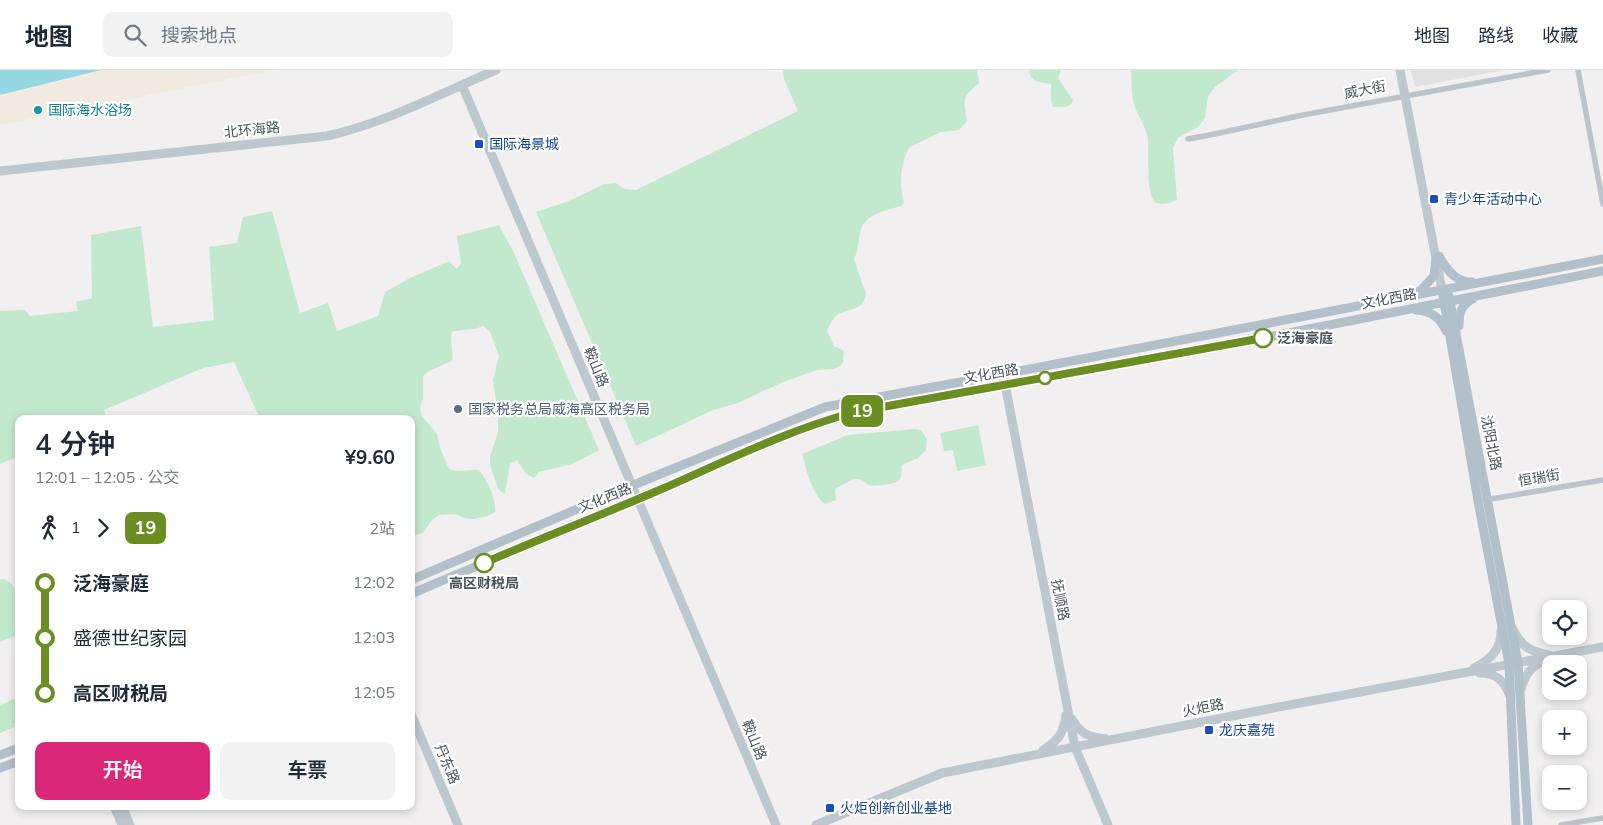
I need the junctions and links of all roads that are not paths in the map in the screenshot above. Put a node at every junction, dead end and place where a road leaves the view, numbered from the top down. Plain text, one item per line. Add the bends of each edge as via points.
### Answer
1 (496, 70) edge
2 (1400, 70) edge
3 (1405, 70) edge
4 (1548, 70) edge
5 (1578, 70) edge
6 (462, 85) junction
7 (1407, 95) junction
8 (1188, 139) dead end
9 (0, 171) edge
10 (1603, 204) edge
11 (1437, 257) junction
12 (1603, 259) edge
13 (1603, 271) edge
14 (1487, 282) junction
15 (1445, 289) junction
16 (1489, 292) junction
17 (1402, 297) junction
18 (1447, 301) junction
19 (1403, 310) junction
20 (1456, 347) junction
21 (1004, 374) junction
22 (1005, 385) junction
23 (1603, 480) edge
24 (631, 486) junction
25 (637, 500) junction
26 (1483, 500) junction
27 (415, 578) edge
28 (415, 592) edge
29 (1505, 622) junction
30 (1603, 647) edge
31 (1549, 655) edge
32 (1559, 655) edge
33 (1542, 658) edge
34 (1542, 661) edge
35 (1514, 664) junction
36 (1465, 672) junction
37 (1520, 691) junction
38 (1511, 697) junction
39 (1067, 710) junction
40 (415, 723) edge
41 (1115, 739) junction
42 (1075, 747) junction
43 (15, 749) edge
44 (1038, 754) junction
45 (0, 755) edge
46 (15, 762) edge
47 (0, 768) edge
48 (116, 810) edge
49 (124, 810) edge
50 (1603, 818) edge
51 (122, 825) edge
52 (130, 825) edge
53 (458, 825) edge
54 (776, 825) edge
55 (816, 825) edge
56 (1108, 825) edge
57 (1516, 825) edge
58 (1528, 825) edge
59 (1561, 825) edge

1 - 6 main road, 北环海路
2 - 7 main road, 沈阳北路
3 - 7 main road, 沈阳北路
4 - 7 street, 威大街
5 - 10 street
6 - 9 main road, 北环海路 via 388,118 327,136
6 - 24 main road, 鞍山路
7 - 8 street, 威大街
7 - 11 main road, 沈阳北路
11 - 14 main road via 1447,270 1465,282
11 - 15 main road, 沈阳北路
11 - 17 main road via 1434,276 1428,284 1420,291
12 - 14 main road, 文化西路
13 - 16 main road, 文化西路
14 - 15 main road, 文化西路
15 - 17 main road, 文化西路
15 - 18 main road, 沈阳北路
16 - 18 main road, 文化西路
16 - 20 main road via 1472,299 1460,310
17 - 21 main road, 文化西路
18 - 19 main road, 文化西路
18 - 20 main road, 沈阳北路
19 - 20 main road via 1433,314
19 - 22 main road, 文化西路
20 - 26 main road, 沈阳北路
21 - 22 main road, 抚顺路
21 - 24 main road, 文化西路 via 824,407
22 - 25 main road, 文化西路 via 827,420
22 - 39 main road, 抚顺路
23 - 26 street, 恒瑞街
24 - 25 main road, 鞍山路
24 - 27 main road, 文化西路
25 - 28 main road, 文化西路
25 - 54 main road, 鞍山路
26 - 29 main road, 沈阳北路
29 - 31 main road via 1525,647
29 - 35 main road, 沈阳北路
29 - 36 main road via 1494,654
30 - 32 main road, 火炬路
33 - 35 main road, 火炬路
34 - 37 main road via 1530,669
35 - 36 main road, 火炬路
35 - 37 main road, 沈阳北路
35 - 38 main road, 沈阳北路
36 - 38 main road via 1498,676
36 - 41 main road, 火炬路
37 - 58 main road, 沈阳北路
38 - 57 main road, 沈阳北路
39 - 41 main road via 1077,729 1084,734
39 - 42 main road, 抚顺路
39 - 44 main road via 1061,736
40 - 53 main road, 丹东路
41 - 42 main road, 火炬路
42 - 44 main road, 火炬路
42 - 56 main road, 抚顺路
43 - 45 main road
44 - 55 main road, 火炬路 via 929,777
46 - 47 main road
48 - 51 main road
49 - 52 main road
50 - 59 street

